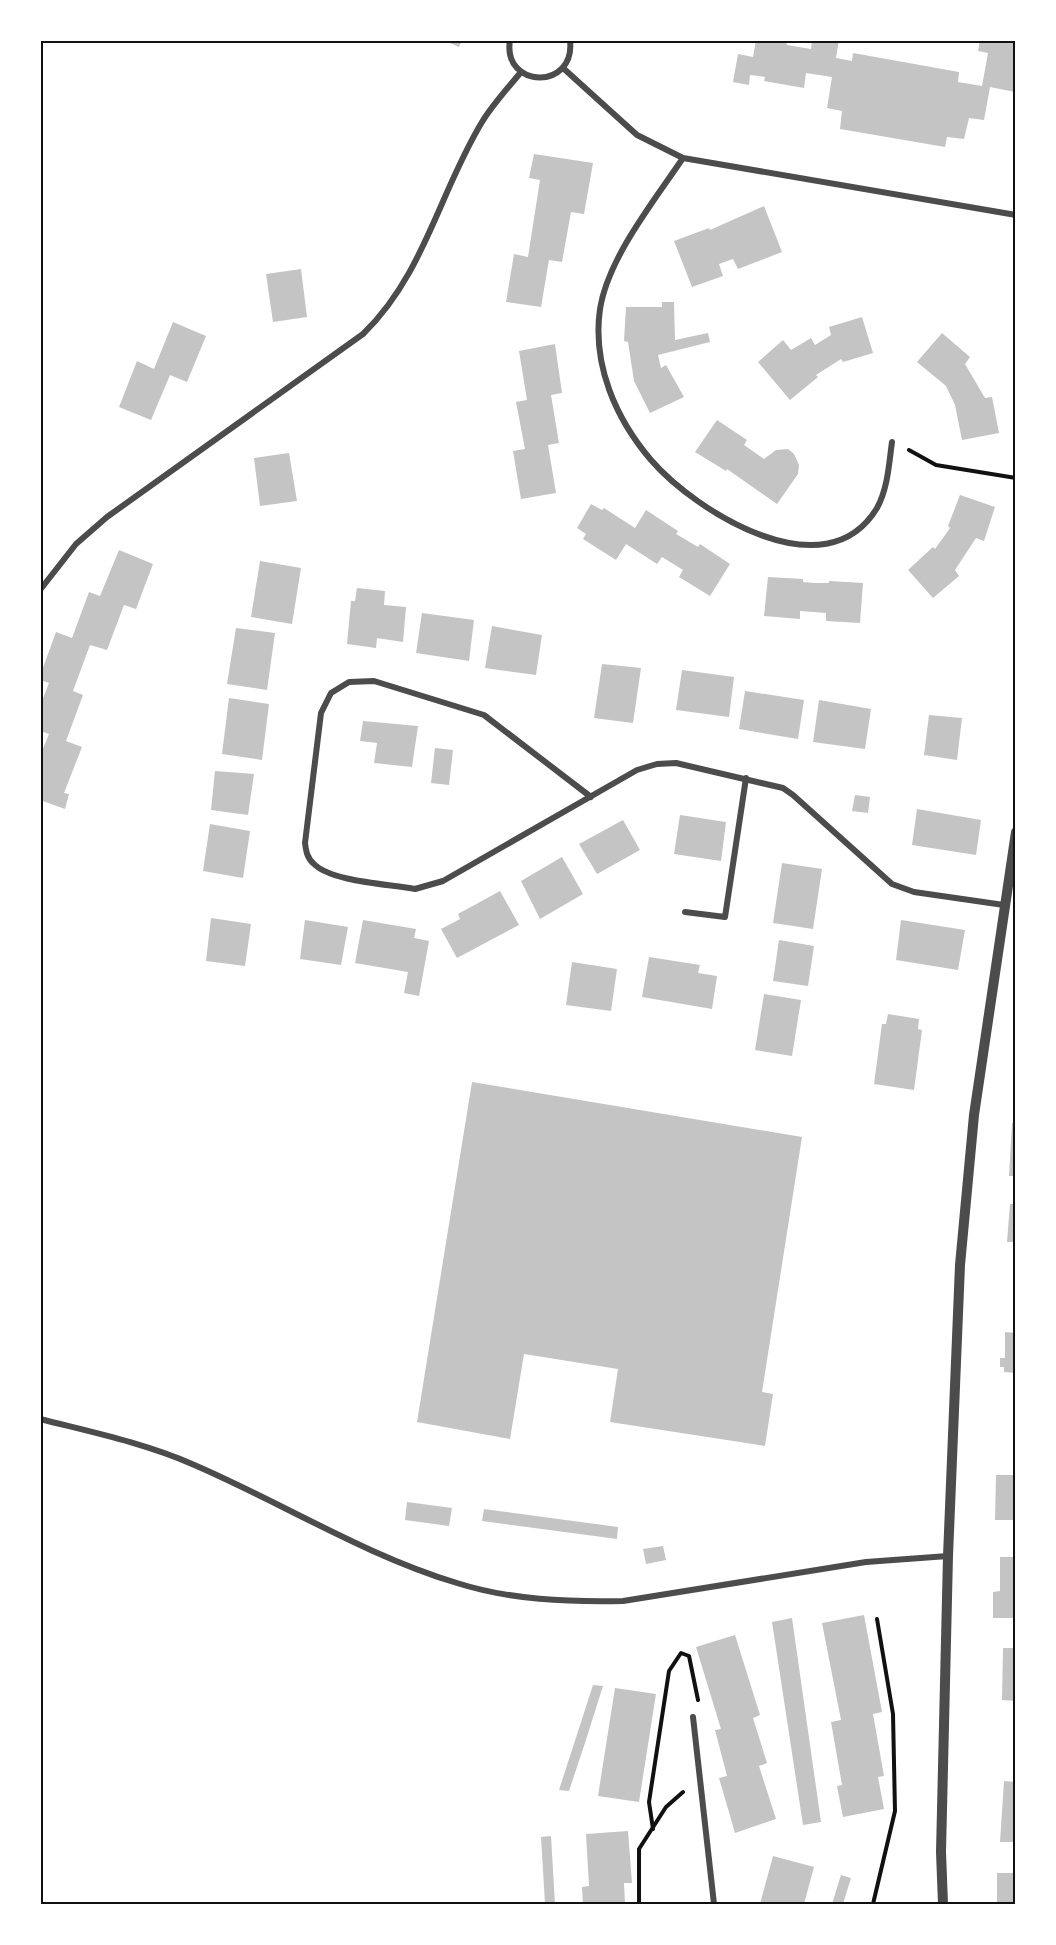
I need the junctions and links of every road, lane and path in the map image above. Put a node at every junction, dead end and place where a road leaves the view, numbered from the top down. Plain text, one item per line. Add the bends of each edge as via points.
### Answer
1 (510, 40) edge
2 (570, 40) edge
3 (563, 68) junction
4 (521, 72) junction
5 (683, 158) junction
6 (1016, 215) edge
7 (892, 441) joint
8 (1016, 478) edge
9 (40, 590) edge
10 (746, 778) junction
11 (591, 797) junction
12 (1016, 832) edge
13 (1004, 905) junction
14 (685, 912) dead end
15 (40, 1419) edge
16 (948, 1556) junction
17 (877, 1619) dead end
18 (693, 1717) joint
19 (700, 1786) junction
20 (653, 1829) junction
21 (639, 1905) edge
22 (714, 1905) edge
23 (873, 1905) edge
24 (943, 1905) edge

1 - 4 street via 510,56
2 - 3 street via 571,51
3 - 4 street via 552,76 539,78
3 - 5 street via 637,135
4 - 9 street via 481,123 413,269 380,317 363,334 99,524 64,558
5 - 6 street
5 - 7 street via 622,252 600,308 599,347 608,387 625,423 650,459 687,494 718,516 764,535 811,546 842,539 867,521 883,495
7 - 8 path via 936,465
10 - 11 street via 667,762 637,770
10 - 13 street via 783,788 793,795 892,884 914,892
10 - 14 street via 724,917
11 - 11 street via 484,715 374,681 349,682 331,693 321,713 305,843 312,863 330,874 425,888
12 - 13 street
13 - 16 street via 964,1214
15 - 16 street via 138,1444 191,1463 419,1570 458,1584 525,1597 623,1601 866,1562
16 - 24 street
17 - 23 path via 893,1714 895,1811
18 - 19 street
18 - 20 path via 699,1698 689,1656 681,1653 669,1671 649,1802
19 - 20 path via 678,1793
19 - 22 street
20 - 21 path via 639,1849

